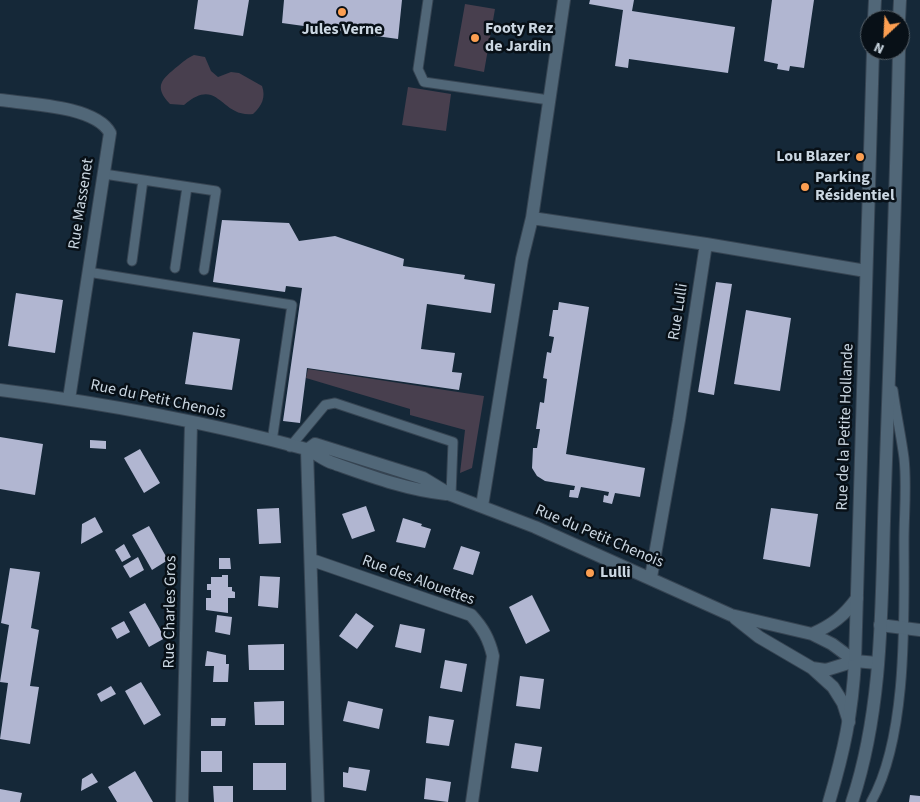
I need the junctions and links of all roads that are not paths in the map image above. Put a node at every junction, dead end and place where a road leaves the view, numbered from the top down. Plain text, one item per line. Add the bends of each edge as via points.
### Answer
1 (428, 0) edge
2 (564, 0) edge
3 (874, 60) edge
4 (899, 60) edge
5 (0, 100) edge
6 (549, 100) junction
7 (104, 174) junction
8 (144, 180) junction
9 (187, 187) junction
10 (532, 218) junction
11 (706, 244) junction
12 (132, 261) dead end
13 (175, 268) dead end
14 (204, 270) dead end
15 (866, 270) junction
16 (88, 272) junction
17 (889, 370) junction
18 (0, 390) edge
19 (69, 399) junction
20 (191, 423) junction
21 (272, 441) junction
22 (290, 447) junction
23 (307, 450) junction
24 (451, 495) junction
25 (482, 506) junction
26 (312, 560) junction
27 (651, 577) junction
28 (857, 598) junction
29 (731, 615) junction
30 (880, 625) junction
31 (902, 627) junction
32 (920, 630) edge
33 (812, 634) junction
34 (855, 661) junction
35 (877, 663) junction
36 (812, 668) junction
37 (849, 722) junction
38 (182, 802) edge
39 (318, 802) edge
40 (472, 802) edge
41 (828, 802) edge
42 (852, 802) edge
43 (871, 802) edge

1 - 6 lane via 418,69 424,82
2 - 6 street
3 - 15 street, Rue de la Petite Hollande
4 - 17 street
5 - 7 street, Rue Massenet via 86,113 105,124 110,133
6 - 10 street
7 - 8 lane
7 - 16 street, Rue Massenet
8 - 9 lane
8 - 12 lane
9 - 13 lane
9 - 14 lane via 216,191
10 - 11 street
10 - 25 street via 522,259
11 - 15 street
11 - 27 street, Rue Lulli
15 - 28 street, Rue de la Petite Hollande
16 - 19 street, Rue Massenet
16 - 21 lane via 292,305
17 - 30 street
17 - 31 lane via 904,459
18 - 19 street, Rue du Petit Chenois
19 - 20 street, Rue du Petit Chenois
20 - 21 street, Rue du Petit Chenois
20 - 38 street, Rue Charles Gros
21 - 22 street, Rue du Petit Chenois
22 - 23 street, Rue du Petit Chenois
22 - 24 lane via 325,405 335,403 453,442
23 - 24 street, Rue du Petit Chenois via 330,462 418,491
23 - 26 street
24 - 25 street, Rue du Petit Chenois
25 - 27 street, Rue du Petit Chenois
26 - 39 street
26 - 40 street, Rue des Alouettes via 471,615 483,628 493,656
27 - 29 street, Rue du Petit Chenois
28 - 33 street via 833,624
28 - 34 street, Rue de la Petite Hollande
29 - 33 street, Rue du Petit Chenois
29 - 36 street, Rue du Petit Chenois via 759,638
30 - 31 street
30 - 35 street
31 - 32 street
31 - 43 lane via 899,698 893,739 879,787
33 - 34 street, Rue du Petit Chenois
34 - 35 street
34 - 36 street via 826,670
34 - 37 street, Rue de la Petite Hollande
35 - 42 street via 865,756
36 - 37 street, Rue du Petit Chenois via 833,687
37 - 41 street, Rue de la Petite Hollande

